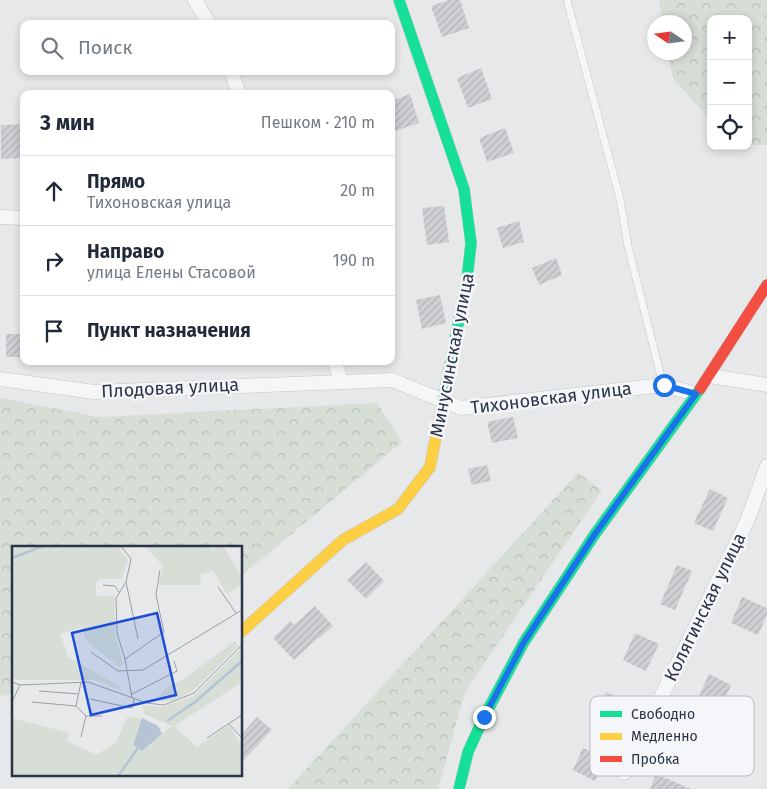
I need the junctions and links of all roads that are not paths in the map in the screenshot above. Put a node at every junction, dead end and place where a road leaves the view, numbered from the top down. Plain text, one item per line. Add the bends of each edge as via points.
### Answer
1 (195, 0) edge
2 (400, 0) edge
3 (566, 0) edge
4 (207, 20) edge
5 (232, 75) edge
6 (238, 90) edge
7 (0, 218) edge
8 (20, 218) edge
9 (767, 285) edge
10 (336, 365) edge
11 (710, 376) junction
12 (0, 379) edge
13 (342, 382) junction
14 (664, 385) junction
15 (767, 386) edge
16 (696, 394) junction
17 (442, 400) junction
18 (767, 466) edge
19 (242, 631) edge
20 (662, 696) edge
21 (459, 789) edge

1 - 4 street
2 - 17 street, Минусинская улица via 464,189 471,243 467,279
3 - 14 lane via 620,199 628,246
5 - 6 street
7 - 8 street
9 - 11 street
10 - 13 street
11 - 15 street
11 - 16 street
12 - 13 street, Плодовая улица via 94,392
13 - 17 street, Тихоновская улица via 392,380
14 - 16 street, Тихоновская улица
14 - 17 street, Тихоновская улица via 461,408
16 - 21 street via 595,534 524,642 468,752
17 - 19 street, Минусинская улица via 430,467 398,509 343,540
18 - 20 street, Колягинская улица via 748,519

